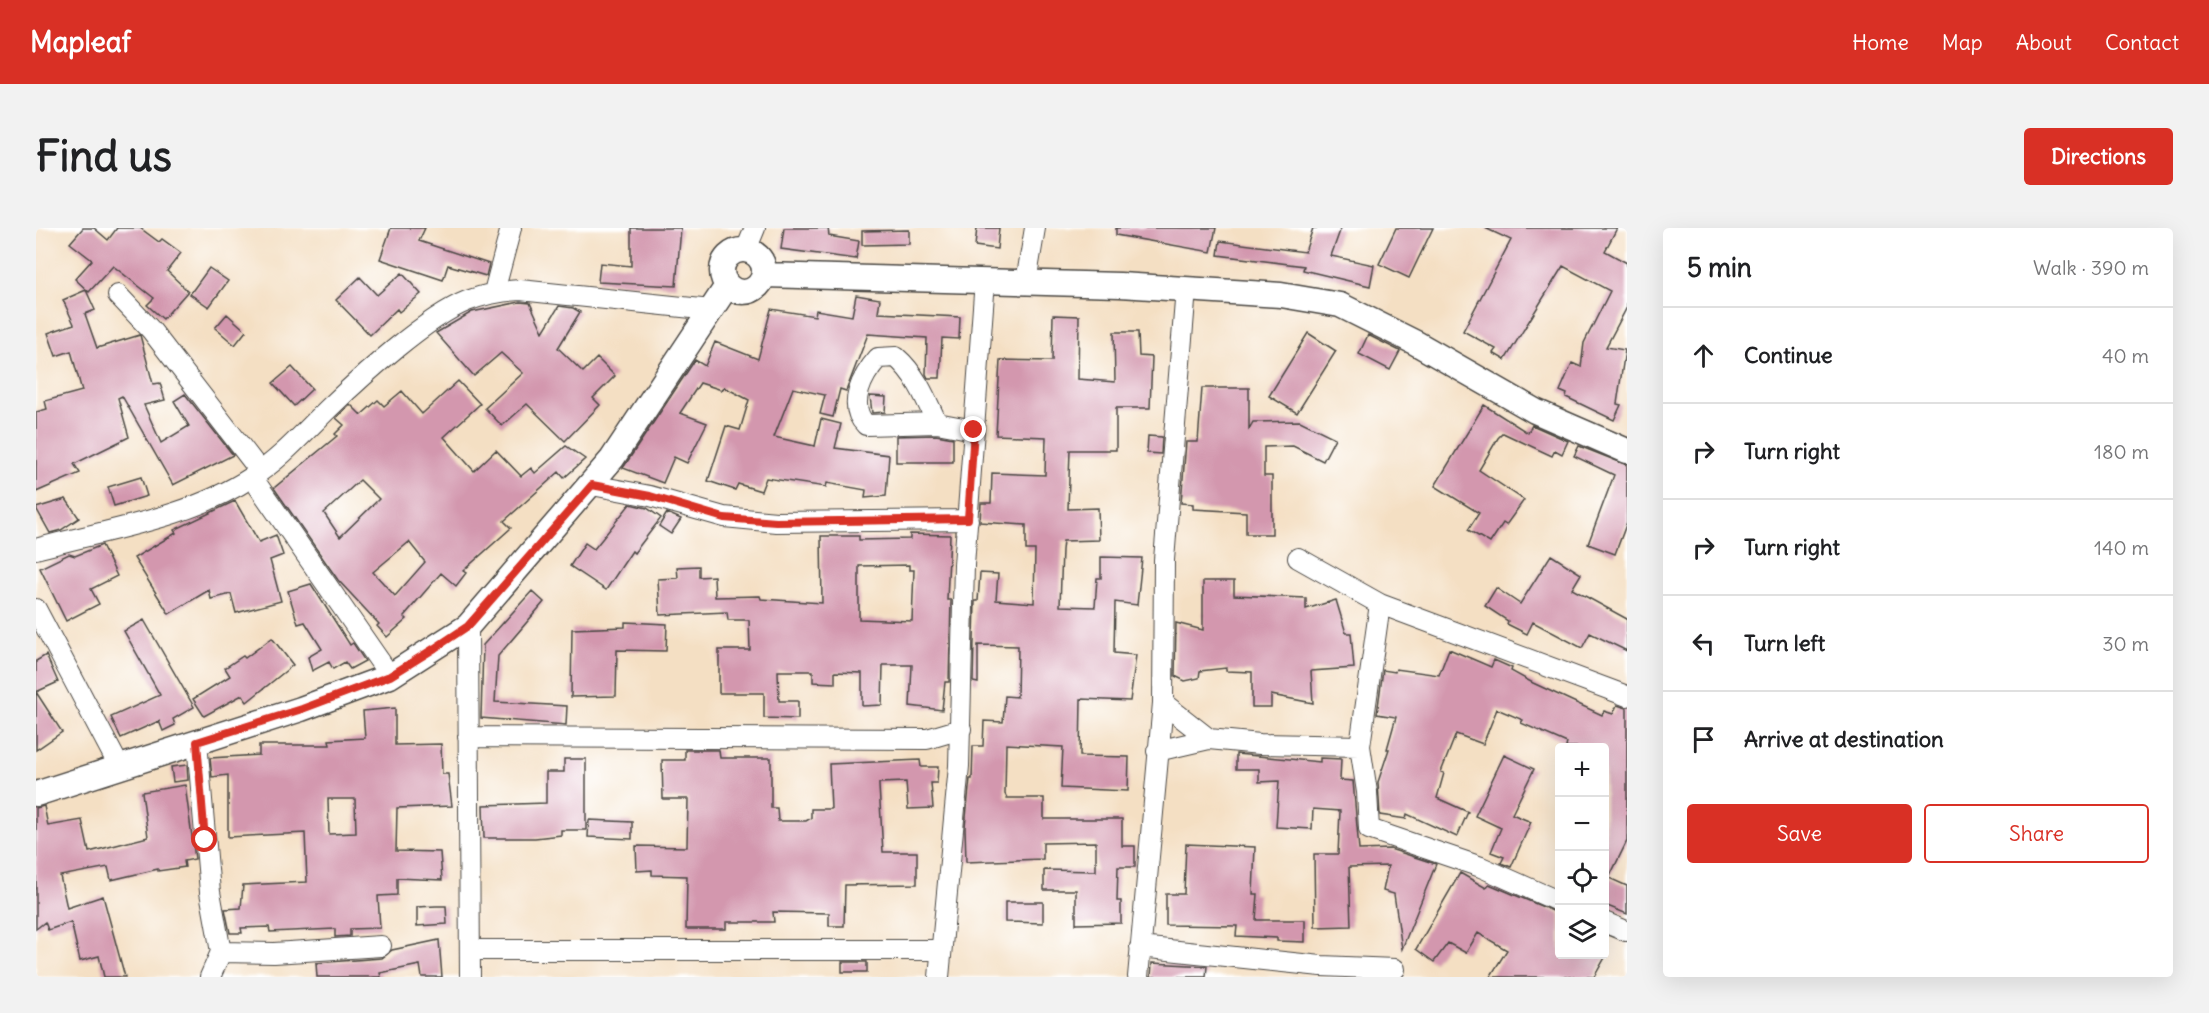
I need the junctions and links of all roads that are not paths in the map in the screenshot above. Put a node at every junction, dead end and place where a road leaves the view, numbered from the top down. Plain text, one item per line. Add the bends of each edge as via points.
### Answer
1 (511, 228) edge
2 (1035, 228) edge
3 (751, 239) edge
4 (764, 275) junction
5 (985, 280) junction
6 (1026, 282) junction
7 (727, 286) junction
8 (1186, 289) junction
9 (494, 292) junction
10 (118, 295) dead end
11 (711, 310) junction
12 (938, 423) dead end
13 (974, 430) junction
14 (1627, 451) edge
15 (256, 474) junction
16 (592, 485) junction
17 (968, 519) junction
18 (36, 549) edge
19 (1298, 558) dead end
20 (1380, 604) junction
21 (36, 609) edge
22 (468, 626) junction
23 (390, 676) junction
24 (1627, 696) edge
25 (1162, 703) junction
26 (961, 729) junction
27 (468, 737) junction
28 (927, 739) junction
29 (1209, 739) junction
30 (197, 742) junction
31 (1360, 746) junction
32 (1157, 751) junction
33 (959, 766) junction
34 (120, 768) junction
35 (36, 794) edge
36 (1555, 900) edge
37 (1609, 924) edge
38 (1626, 931) edge
39 (381, 946) dead end
40 (1140, 947) junction
41 (470, 950) junction
42 (941, 950) junction
43 (221, 952) junction
44 (1395, 969) dead end
45 (210, 977) edge
46 (470, 977) edge
47 (939, 977) edge
48 (1138, 977) edge

1 - 9 street
2 - 6 street
3 - 4 street
3 - 7 street via 724,261 722,278
4 - 5 street
4 - 7 street via 754,290 735,291
5 - 6 street
5 - 13 street
6 - 8 street
7 - 11 street
8 - 14 street via 1281,295 1340,305 1535,411
8 - 25 street via 1164,560
9 - 11 street via 520,290
9 - 15 street via 464,302 423,329 372,369
10 - 15 street via 151,330
11 - 16 street
12 - 13 street
13 - 17 street
15 - 18 street via 188,510
15 - 23 street
16 - 17 street via 650,496 724,518 776,522
16 - 22 street
17 - 26 street
19 - 20 street
20 - 24 street
20 - 31 street
21 - 34 street
22 - 23 street
22 - 27 street
23 - 30 street
25 - 29 street
25 - 32 street
26 - 28 street
26 - 33 street
27 - 28 street
27 - 41 street
28 - 33 street
29 - 31 street
29 - 32 street
30 - 34 street
30 - 43 street via 210,892
31 - 36 street via 1371,831 1481,867
32 - 40 street
33 - 42 street
34 - 35 street
37 - 38 street
39 - 43 street
40 - 44 street via 1321,966
40 - 48 street
41 - 42 street
41 - 46 street
42 - 47 street
43 - 45 street

